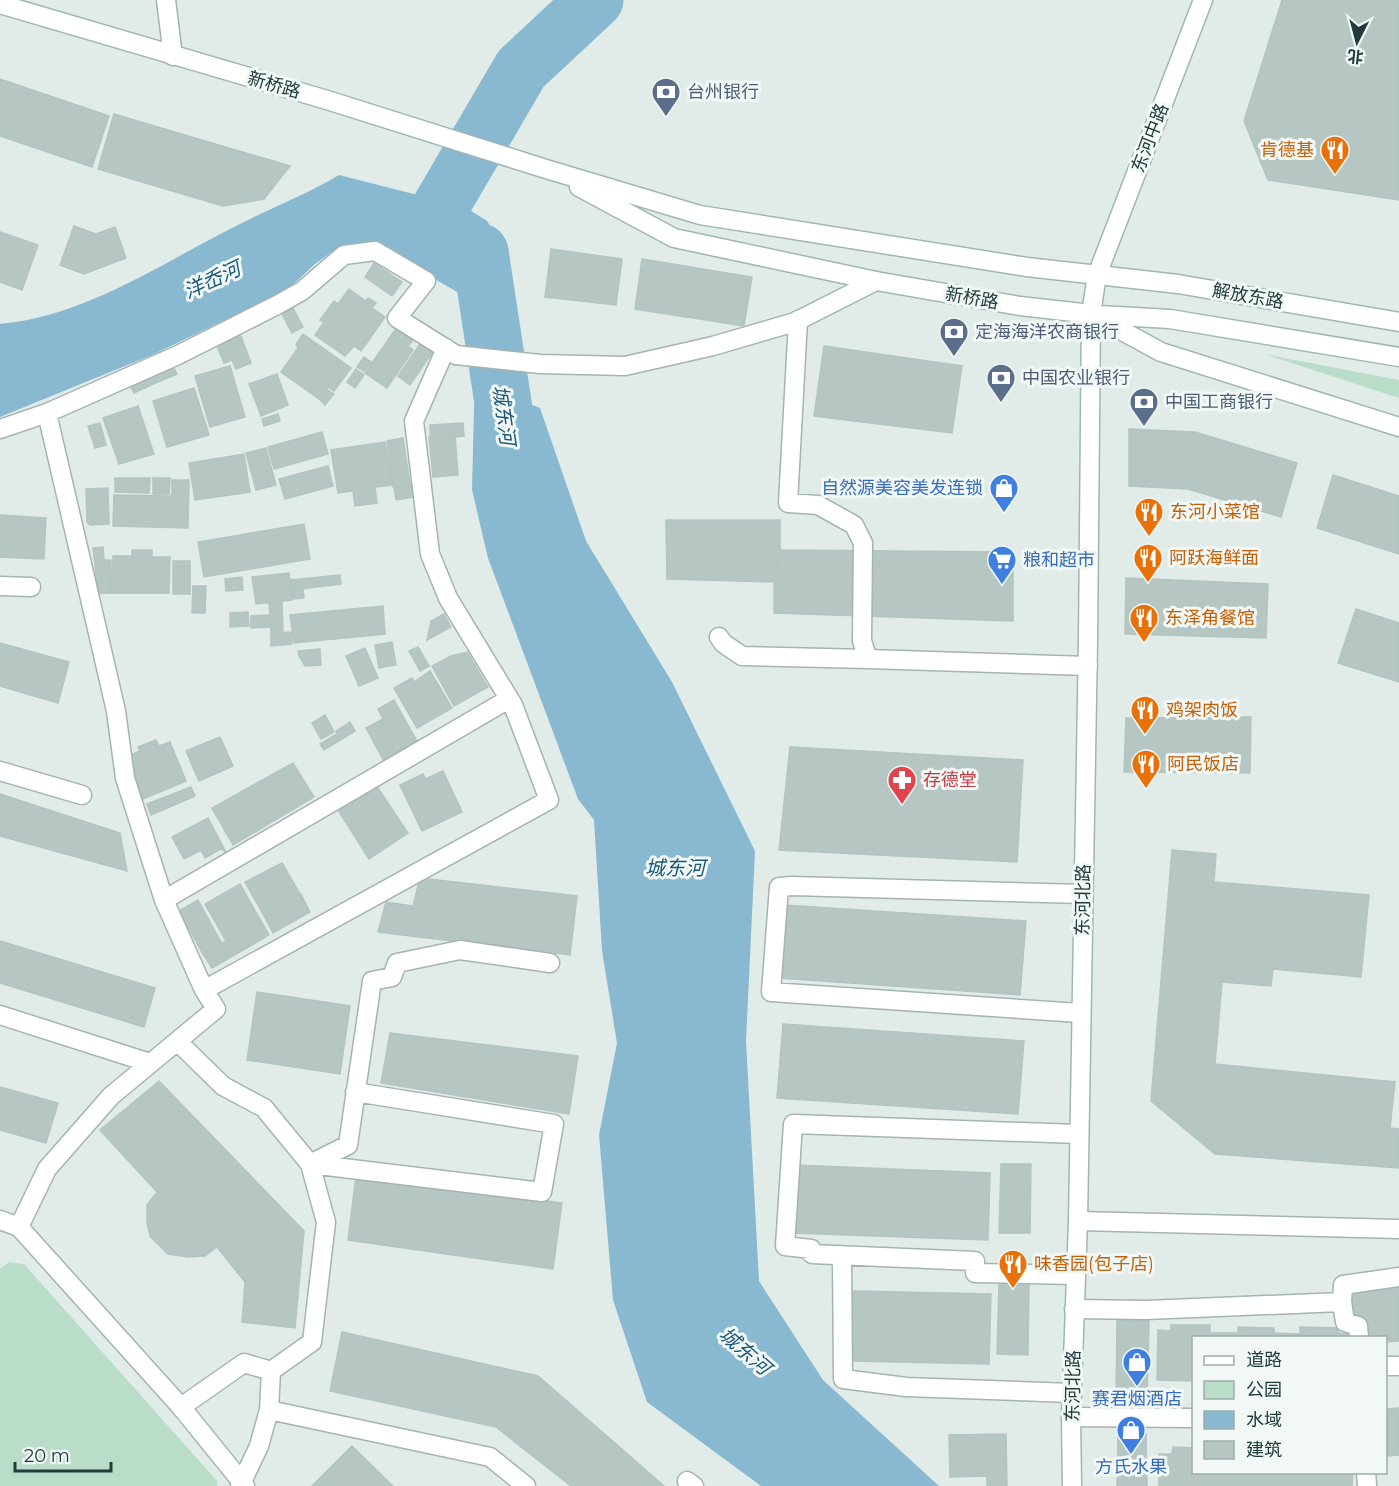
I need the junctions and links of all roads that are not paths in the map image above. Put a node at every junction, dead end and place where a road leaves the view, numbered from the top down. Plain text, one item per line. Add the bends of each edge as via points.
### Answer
1 (165, 0) edge
2 (1203, 0) edge
3 (0, 4) edge
4 (173, 56) junction
5 (546, 169) junction
6 (1097, 275) junction
7 (876, 281) junction
8 (1091, 314) junction
9 (798, 320) junction
10 (1399, 322) edge
11 (451, 352) junction
12 (1399, 357) edge
13 (47, 413) junction
14 (1399, 427) edge
15 (0, 429) edge
16 (0, 586) edge
17 (31, 587) dead end
18 (719, 637) dead end
19 (868, 659) junction
20 (1088, 666) junction
21 (509, 699) junction
22 (0, 771) edge
23 (82, 795) dead end
24 (1083, 894) junction
25 (164, 900) junction
26 (549, 963) dead end
27 (204, 990) junction
28 (1080, 1013) junction
29 (0, 1015) edge
30 (177, 1041) junction
31 (150, 1063) junction
32 (355, 1092) junction
33 (1078, 1134) junction
34 (309, 1164) junction
35 (0, 1220) edge
36 (1078, 1221) junction
37 (19, 1227) junction
38 (1399, 1229) edge
39 (842, 1255) junction
40 (1075, 1275) junction
41 (1399, 1277) edge
42 (1342, 1302) junction
43 (1074, 1309) junction
44 (1359, 1336) edge
45 (271, 1371) junction
46 (1072, 1392) junction
47 (181, 1407) junction
48 (269, 1410) junction
49 (1071, 1416) junction
50 (1192, 1418) edge
51 (242, 1484) edge
52 (526, 1486) edge
53 (1072, 1486) edge

1 - 4 street
2 - 6 street, 东河中路
3 - 4 street, 新桥路
4 - 5 street, 新桥路
5 - 6 street, 新桥路 via 700,215
5 - 7 street, 新桥路 via 674,238
6 - 8 street, 东河中路
6 - 10 street, 解放东路 via 1178,284
7 - 8 street, 新桥路
7 - 9 street
8 - 12 street via 1170,320
8 - 14 street, 新桥路 via 1161,352
8 - 20 street, 东河北路
9 - 11 street via 713,346 625,366 540,364
9 - 19 street via 788,503 818,505 854,525 863,543 862,641
11 - 13 street via 397,318 426,281 375,251 344,255 303,291 277,305 178,356
11 - 21 street via 414,421 430,554 448,598
13 - 15 street
13 - 25 street via 116,711 125,778
16 - 17 street
18 - 19 street via 742,656
19 - 20 street
20 - 24 street, 东河北路
21 - 25 street
21 - 27 street via 549,800
22 - 23 street
24 - 28 street, 东河北路
24 - 28 street via 779,887 771,992
25 - 27 street
26 - 32 street via 460,950 397,963 392,977 372,981
27 - 30 street via 216,1009
28 - 33 street, 东河北路
29 - 31 street
30 - 31 street
30 - 34 street via 223,1086 264,1108
31 - 37 street via 111,1096 47,1169
32 - 34 street via 348,1144
32 - 34 street via 555,1124 542,1192
33 - 36 street, 东河北路
33 - 39 street via 792,1124 785,1246 812,1249 812,1254
34 - 45 street via 326,1222 312,1342
35 - 37 street
36 - 38 street
36 - 40 street, 东河北路
37 - 47 street
39 - 40 street via 975,1261 975,1273
39 - 46 street via 843,1379 906,1387
40 - 43 street, 东河北路
41 - 42 street via 1343,1285
42 - 43 street
42 - 44 street via 1346,1322 1358,1326
43 - 46 street, 东河北路
45 - 47 street via 244,1363
45 - 48 street
46 - 49 street, 东河北路
47 - 51 street
48 - 51 street
48 - 52 street via 490,1457
49 - 50 street
49 - 53 street, 东河北路

